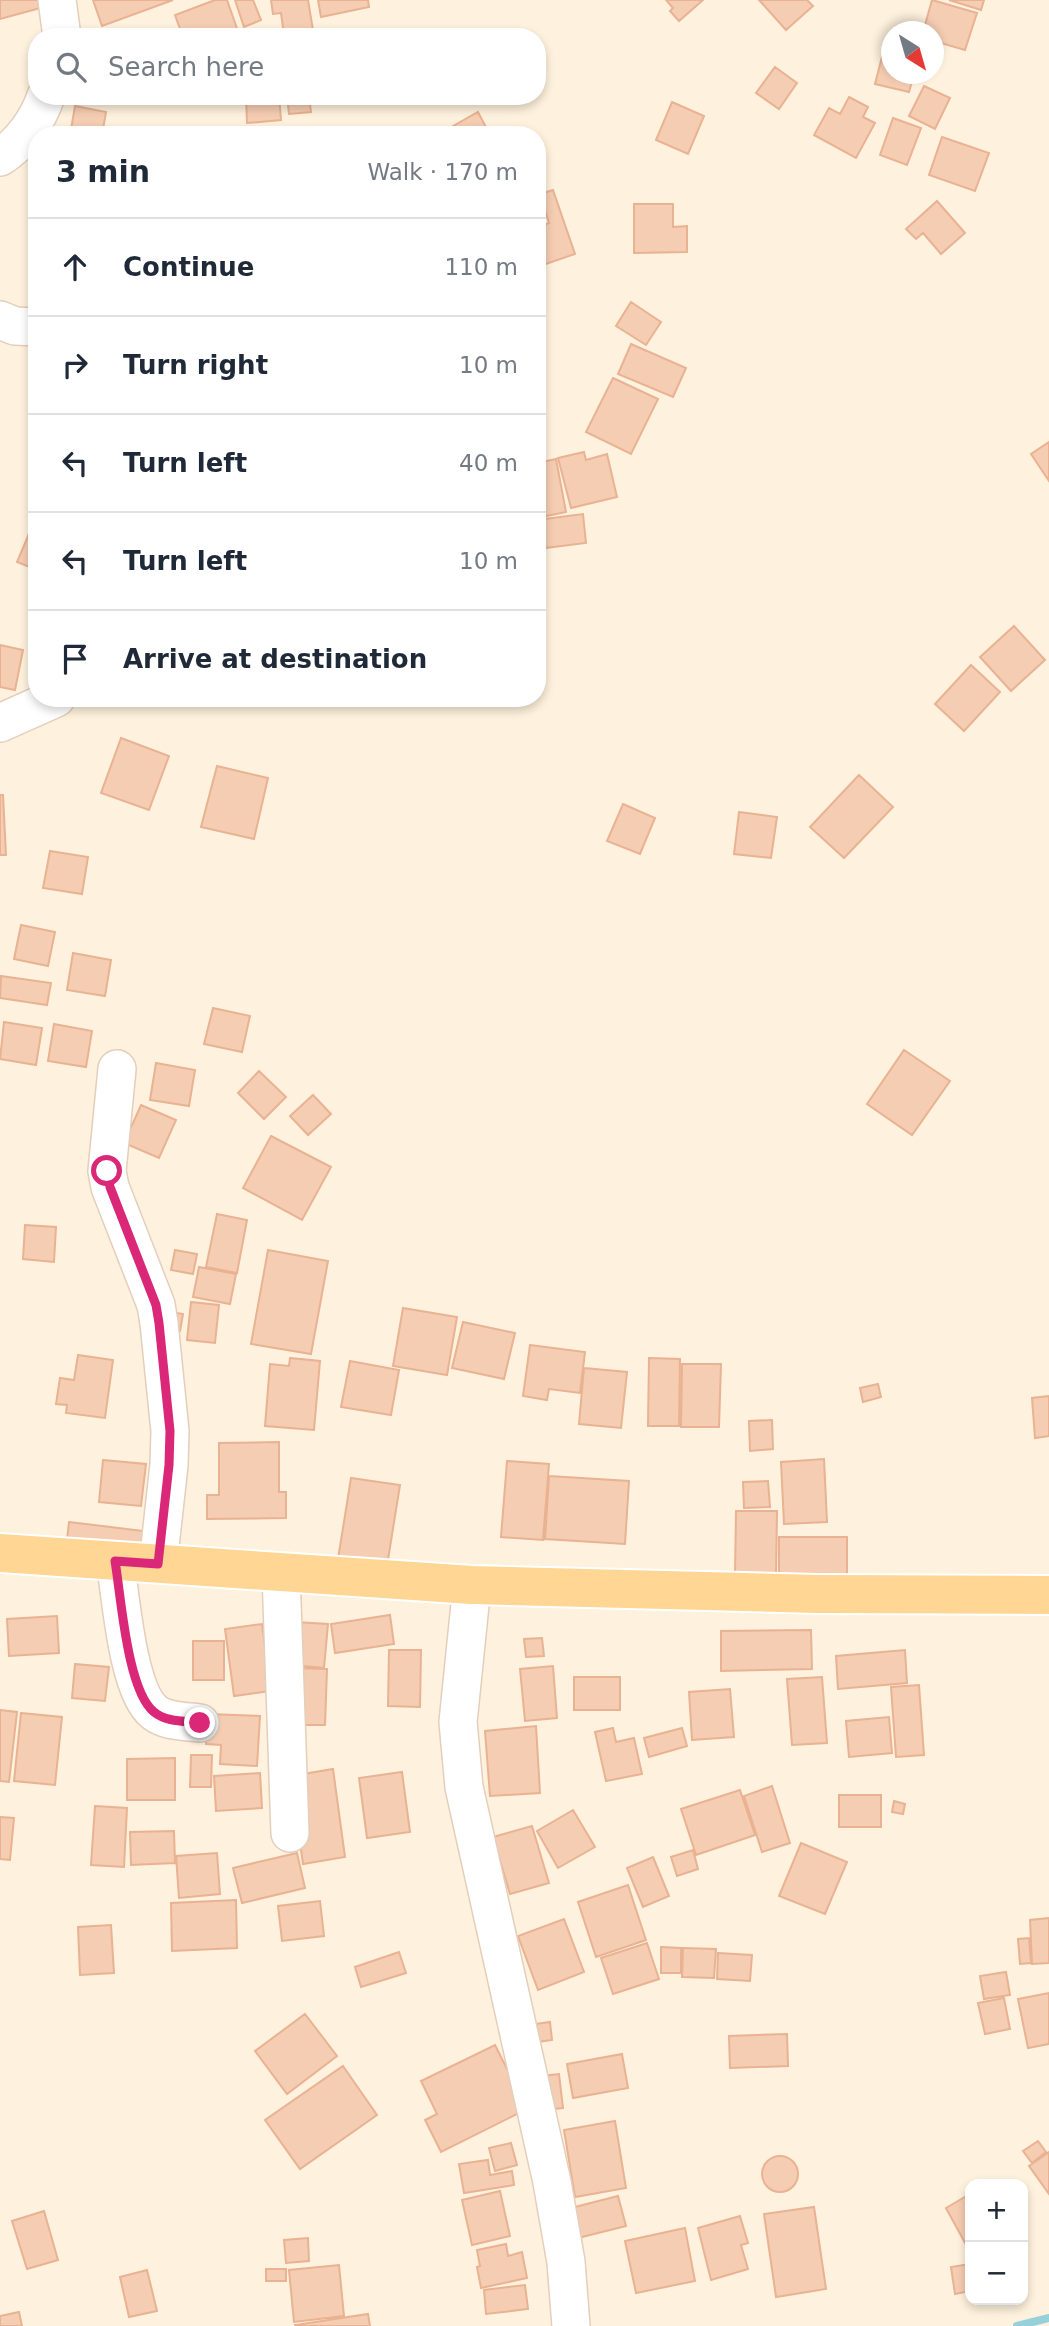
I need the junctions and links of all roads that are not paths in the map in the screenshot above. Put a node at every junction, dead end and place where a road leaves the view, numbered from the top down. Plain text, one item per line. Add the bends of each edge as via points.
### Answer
1 (57, 0) edge
2 (61, 28) edge
3 (41, 105) edge
4 (30, 126) edge
5 (28, 130) edge
6 (0, 157) edge
7 (36, 707) edge
8 (0, 723) edge
9 (117, 1069) dead end
10 (0, 1553) edge
11 (115, 1561) junction
12 (158, 1564) junction
13 (281, 1573) junction
14 (472, 1585) junction
15 (1049, 1595) edge
16 (200, 1723) dead end
17 (290, 1833) dead end
18 (571, 2326) edge

1 - 2 street
3 - 4 street
5 - 6 street
7 - 8 street
9 - 12 street via 107,1171 156,1305 170,1431
10 - 11 main road
11 - 12 main road
11 - 16 street via 132,1672 146,1704 164,1718
12 - 13 main road
13 - 14 main road
13 - 17 street
14 - 15 main road
14 - 18 street via 458,1722 464,1787 552,2182

